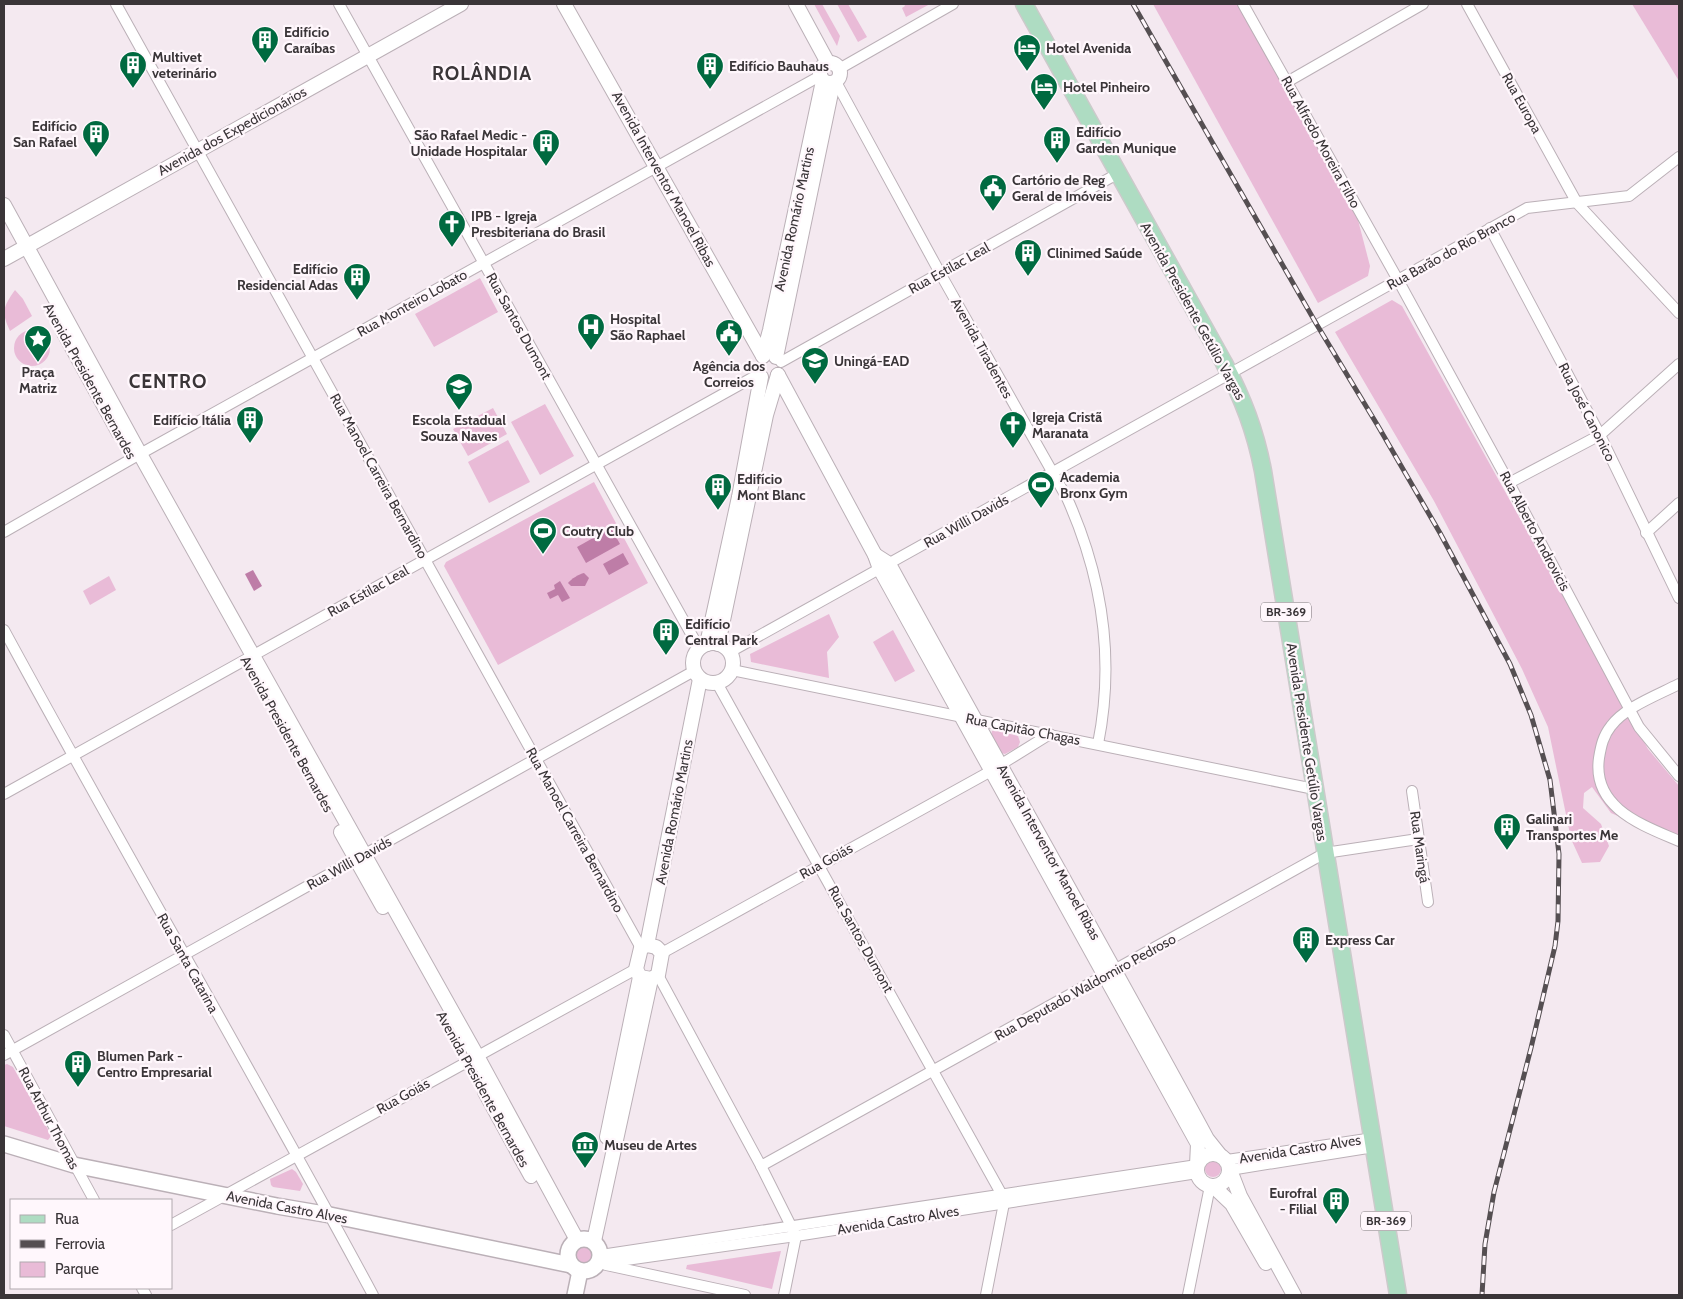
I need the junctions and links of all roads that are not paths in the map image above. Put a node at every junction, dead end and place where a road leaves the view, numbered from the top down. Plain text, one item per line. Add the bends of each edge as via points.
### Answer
1 (116, 4) edge
2 (339, 4) edge
3 (461, 4) edge
4 (564, 4) edge
5 (796, 4) edge
6 (953, 4) edge
7 (1024, 4) edge
8 (1243, 4) edge
9 (1423, 4) edge
10 (1467, 4) edge
11 (368, 58) junction
12 (830, 76) junction
13 (1287, 82) junction
14 (200, 154) junction
15 (1678, 159) edge
16 (657, 166) junction
17 (1117, 174) junction
18 (1577, 202) junction
19 (4, 205) edge
20 (4, 223) edge
21 (1490, 228) junction
22 (24, 252) junction
23 (4, 259) edge
24 (484, 263) junction
25 (4, 269) edge
26 (940, 272) junction
27 (1398, 280) junction
28 (1679, 313) edge
29 (314, 358) junction
30 (774, 362) junction
31 (1679, 364) edge
32 (1230, 375) junction
33 (760, 376) junction
34 (1600, 435) junction
35 (137, 456) junction
36 (596, 464) junction
37 (1053, 472) junction
38 (1509, 483) junction
39 (743, 498) junction
40 (1679, 503) edge
41 (4, 532) edge
42 (1646, 533) junction
43 (424, 559) junction
44 (884, 566) junction
45 (1679, 598) edge
46 (4, 630) edge
47 (708, 645) junction
48 (730, 652) junction
49 (250, 657) junction
50 (732, 670) junction
51 (705, 679) junction
52 (1679, 684) edge
53 (1630, 709) junction
54 (960, 716) junction
55 (974, 720) junction
56 (1050, 734) junction
57 (1098, 744) junction
58 (72, 756) junction
59 (536, 760) junction
60 (996, 768) junction
61 (1679, 776) edge
62 (1314, 788) junction
63 (1412, 791) dead end
64 (4, 794) edge
65 (1418, 839) junction
66 (1679, 841) edge
67 (1326, 853) junction
68 (360, 857) junction
69 (820, 865) junction
70 (1428, 902) dead end
71 (651, 948) junction
72 (184, 955) junction
73 (1110, 973) junction
74 (646, 975) junction
75 (4, 1036) edge
76 (8, 1053) edge
77 (473, 1058) junction
78 (934, 1071) junction
79 (4, 1135) edge
80 (1373, 1142) junction
81 (4, 1144) edge
82 (297, 1155) junction
83 (71, 1159) junction
84 (1225, 1161) junction
85 (761, 1166) junction
86 (1197, 1169) junction
87 (1211, 1186) junction
88 (233, 1192) junction
89 (93, 1199) edge
90 (1003, 1199) junction
91 (327, 1209) junction
92 (172, 1224) edge
93 (794, 1231) junction
94 (583, 1254) junction
95 (1274, 1268) junction
96 (373, 1295) edge
97 (575, 1295) edge
98 (584, 1295) edge
99 (744, 1295) edge
100 (784, 1295) edge
101 (986, 1295) edge
102 (1188, 1295) edge
103 (1284, 1295) edge
104 (1294, 1295) edge
105 (1398, 1295) edge

1 - 14 street, Rua Manoel Carreira Bernardino
2 - 11 street, Rua Santos Dumont
3 - 11 street, Avenida dos Expedicionários
4 - 16 street, Avenida Interventor Manoel Ribas
5 - 12 street, Avenida Tiradentes
6 - 12 street, Rua Monteiro Lobato
7 - 17 main road, Avenida Presidente Getúlio Vargas / BR-369
8 - 13 street, Rua Alfredo Moreira Filho
9 - 13 street
10 - 18 street, Rua Europa
11 - 14 street, Avenida dos Expedicionários
11 - 24 street, Rua Santos Dumont
12 - 16 street, Rua Monteiro Lobato
12 - 26 street, Avenida Tiradentes
12 - 30 street, Avenida Romário Martins via 805,194 770,330
13 - 27 street, Rua Alfredo Moreira Filho
14 - 22 street, Avenida dos Expedicionários
14 - 29 street, Rua Manoel Carreira Bernardino
15 - 18 street, Rua Barão do Rio Branco via 1629,196
16 - 24 street, Rua Monteiro Lobato
16 - 30 street, Avenida Interventor Manoel Ribas
17 - 26 street, Rua Estilac Leal
17 - 32 main road, Avenida Presidente Getúlio Vargas / BR-369
18 - 21 street, Rua Barão do Rio Branco via 1527,208
18 - 28 street, Rua Europa
19 - 22 street
20 - 22 street, Avenida Presidente Bernardes
21 - 27 street, Rua Barão do Rio Branco
21 - 34 street, Rua José Canonico
22 - 23 street, Avenida dos Expedicionários
22 - 25 street, Avenida dos Expedicionários
22 - 35 street, Avenida Presidente Bernardes
24 - 29 street, Rua Monteiro Lobato
24 - 36 street, Rua Santos Dumont
26 - 30 street, Rua Estilac Leal
26 - 37 street, Avenida Tiradentes
27 - 32 street, Rua Barão do Rio Branco
27 - 38 street, Rua Alberto Androvicis
29 - 35 street, Rua Monteiro Lobato
29 - 43 street, Rua Manoel Carreira Bernardino
30 - 33 street via 773,379
30 - 33 street, Avenida Romário Martins via 760,359 757,371
30 - 39 street, Avenida Romário Martins via 766,414
30 - 44 street, Avenida Interventor Manoel Ribas via 875,555
31 - 34 street
32 - 37 street, Rua Willi Davids
32 - 62 main road, Avenida Presidente Getúlio Vargas / BR-369 via 1245,406 1258,448
33 - 36 street, Rua Estilac Leal
33 - 39 street, Avenida Romário Martins
34 - 38 street
34 - 42 street, Rua José Canonico
35 - 41 street, Rua Monteiro Lobato
35 - 49 street, Avenida Presidente Bernardes
36 - 43 street, Rua Estilac Leal
36 - 47 street, Rua Santos Dumont
37 - 44 street, Rua Willi Davids
37 - 57 street, Avenida Tiradentes via 1078,522 1100,606 1107,667 1106,698
38 - 53 street, Rua Alberto Androvicis
39 - 47 street, Avenida Romário Martins
40 - 42 street
42 - 45 street, Rua José Canonico
43 - 49 street, Rua Estilac Leal
43 - 59 street, Rua Manoel Carreira Bernardino
44 - 48 street, Rua Willi Davids
44 - 54 street, Avenida Interventor Manoel Ribas
44 - 55 street, Avenida Interventor Manoel Ribas
46 - 58 street, Rua Santa Catarina
47 - 48 street
47 - 51 street via 693,659
48 - 50 street
49 - 58 street, Rua Estilac Leal
49 - 68 street, Avenida Presidente Bernardes
50 - 51 street via 726,678
50 - 54 street, Rua Capitão Chagas
51 - 59 street, Rua Willi Davids
51 - 69 street, Rua Santos Dumont
51 - 71 street, Avenida Romário Martins
52 - 53 street
53 - 61 street, Rua Alberto Androvicis via 1639,727
53 - 66 street via 1611,725 1601,742 1599,781 1604,793 1638,824
54 - 55 street, Rua Capitão Chagas
54 - 60 street, Avenida Interventor Manoel Ribas
55 - 56 street, Rua Capitão Chagas
55 - 60 street, Avenida Interventor Manoel Ribas
56 - 57 street, Rua Capitão Chagas
56 - 60 street, Rua Goiás
57 - 62 street, Rua Capitão Chagas
58 - 64 street, Rua Estilac Leal
58 - 72 street, Rua Santa Catarina
59 - 68 street, Rua Willi Davids
59 - 71 street, Rua Manoel Carreira Bernardino
60 - 69 street, Rua Goiás
60 - 73 street, Avenida Interventor Manoel Ribas
62 - 67 main road, Avenida Presidente Getúlio Vargas / BR-369
63 - 65 street, Rua Maringá
65 - 67 street, Rua Deputado Waldomiro Pedroso
65 - 70 street, Rua Maringá
67 - 73 street, Rua Deputado Waldomiro Pedroso
67 - 80 main road, Avenida Presidente Getúlio Vargas / BR-369
68 - 72 street, Rua Willi Davids
68 - 77 street, Avenida Presidente Bernardes
69 - 71 street, Rua Goiás
69 - 78 street, Rua Santos Dumont
71 - 74 street
71 - 74 street
72 - 76 street, Rua Willi Davids
72 - 82 street, Rua Santa Catarina
73 - 78 street, Rua Deputado Waldomiro Pedroso
73 - 84 street, Avenida Interventor Manoel Ribas via 1207,1139
73 - 86 street, Avenida Interventor Manoel Ribas via 1198,1144
74 - 77 street, Rua Goiás
74 - 85 street
74 - 94 street
75 - 76 street, Rua Arthur Thomas
76 - 83 street, Rua Arthur Thomas
77 - 82 street, Rua Goiás
77 - 94 street, Avenida Presidente Bernardes
78 - 85 street, Rua Deputado Waldomiro Pedroso
78 - 90 street, Rua Santos Dumont
79 - 83 main road, Avenida Castro Alves
80 - 84 street, Avenida Castro Alves
80 - 105 main road, Avenida Presidente Getúlio Vargas / BR-369
81 - 83 main road, Avenida Castro Alves
82 - 88 street, Rua Goiás
82 - 91 street, Rua Santa Catarina
83 - 88 main road, Avenida Castro Alves
83 - 89 street, Rua Arthur Thomas
84 - 86 street via 1212,1153 1200,1159
84 - 87 street via 1225,1181
84 - 95 street, Avenida Interventor Manoel Ribas
85 - 93 street
86 - 87 street via 1201,1182
86 - 90 street, Avenida Castro Alves
87 - 95 street, Avenida Interventor Manoel Ribas via 1232,1204
87 - 102 street
88 - 91 main road, Avenida Castro Alves
88 - 92 street, Rua Goiás
90 - 93 street, Avenida Castro Alves
90 - 101 street
91 - 94 main road, Avenida Castro Alves
91 - 96 street, Rua Santa Catarina
93 - 94 street, Avenida Castro Alves
93 - 100 street
94 - 97 main road
94 - 98 main road
94 - 99 street
95 - 103 street, Avenida Interventor Manoel Ribas
95 - 104 street, Avenida Interventor Manoel Ribas

